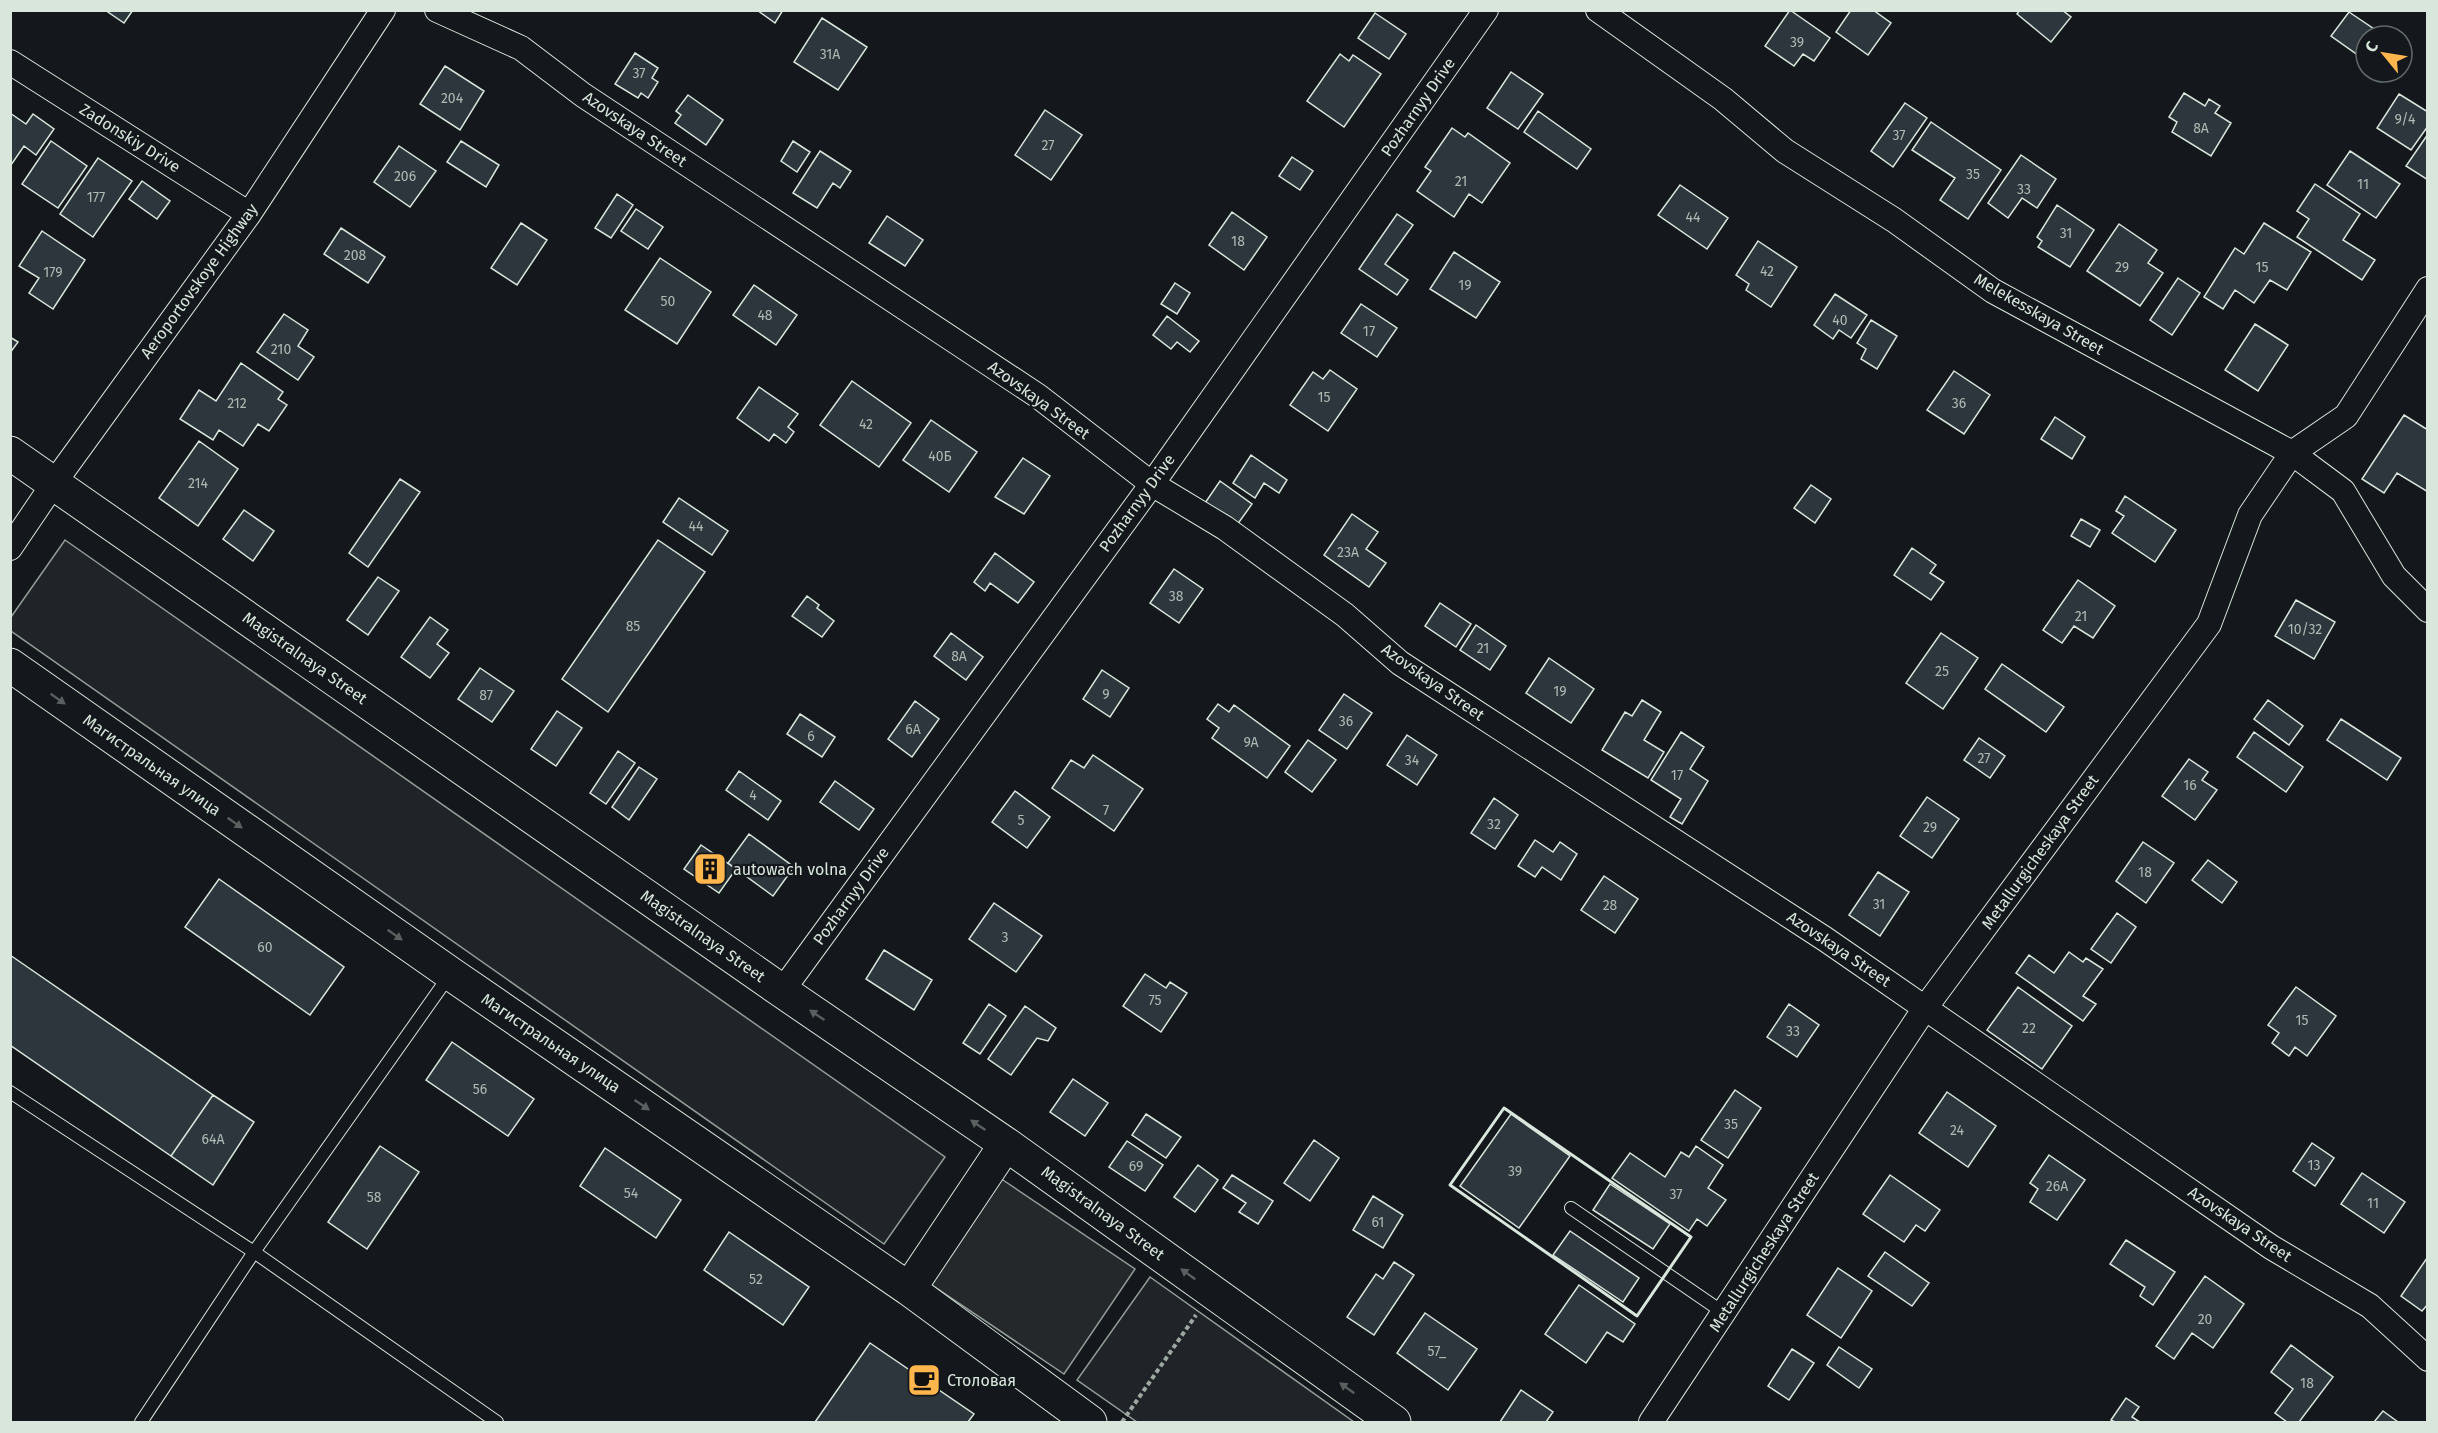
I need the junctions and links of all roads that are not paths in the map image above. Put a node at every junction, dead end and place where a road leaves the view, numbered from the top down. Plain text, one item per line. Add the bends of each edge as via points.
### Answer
1 (383, 10) edge
2 (437, 10) edge
3 (1486, 10) edge
4 (1598, 10) edge
5 (10, 62) edge
6 (249, 214) junction
7 (2427, 290) edge
8 (10, 453) edge
9 (2292, 453) junction
10 (54, 483) junction
11 (1152, 484) junction
12 (10, 548) edge
13 (2427, 610) edge
14 (10, 665) edge
15 (451, 974) junction
16 (782, 991) junction
17 (1925, 1008) junction
18 (10, 1092) edge
19 (1006, 1144) junction
20 (1571, 1208) dead end
21 (254, 1252) junction
22 (909, 1289) junction
23 (1724, 1313) junction
24 (2427, 1359) edge
25 (141, 1422) edge
26 (497, 1422) edge
27 (1090, 1422) edge
28 (1394, 1422) edge
29 (1651, 1422) edge

1 - 6 street, Aeroportovskoye Highway
2 - 11 street, Azovskaya Street via 521,48 583,95 1038,396
3 - 11 street, Pozharnyy Drive
4 - 9 street, Melekesskaya Street via 1723,99 1785,151 1894,220 1993,291
5 - 6 street, Zadonskiy Drive
6 - 10 street, Aeroportovskoye Highway
7 - 9 street, Metallurgicheskaya Street via 2346,416
8 - 10 main road, Magistralnaya Street
9 - 13 street, Melekesskaya Street via 2343,491 2394,576
9 - 17 street, Metallurgicheskaya Street via 2250,515 2209,624
10 - 12 street, Aeroportovskoye Highway
10 - 16 main road, Magistralnaya Street
11 - 16 street, Pozharnyy Drive
11 - 17 street, Azovskaya Street via 1225,528 1345,615 1400,663
14 -> 15 main road, Магистральная улица
15 - 21 lane
15 -> 22 main road, Магистральная улица
19 -> 16 main road, Magistralnaya Street
17 - 23 street, Metallurgicheskaya Street
17 - 24 street, Azovskaya Street via 2271,1247 2370,1306
18 - 21 lane
19 - 22 main road
28 -> 19 main road, Magistralnaya Street
20 - 23 lane
21 - 25 lane
21 - 26 lane
22 - 27 main road, Магистральная улица
23 - 29 street, Metallurgicheskaya Street

